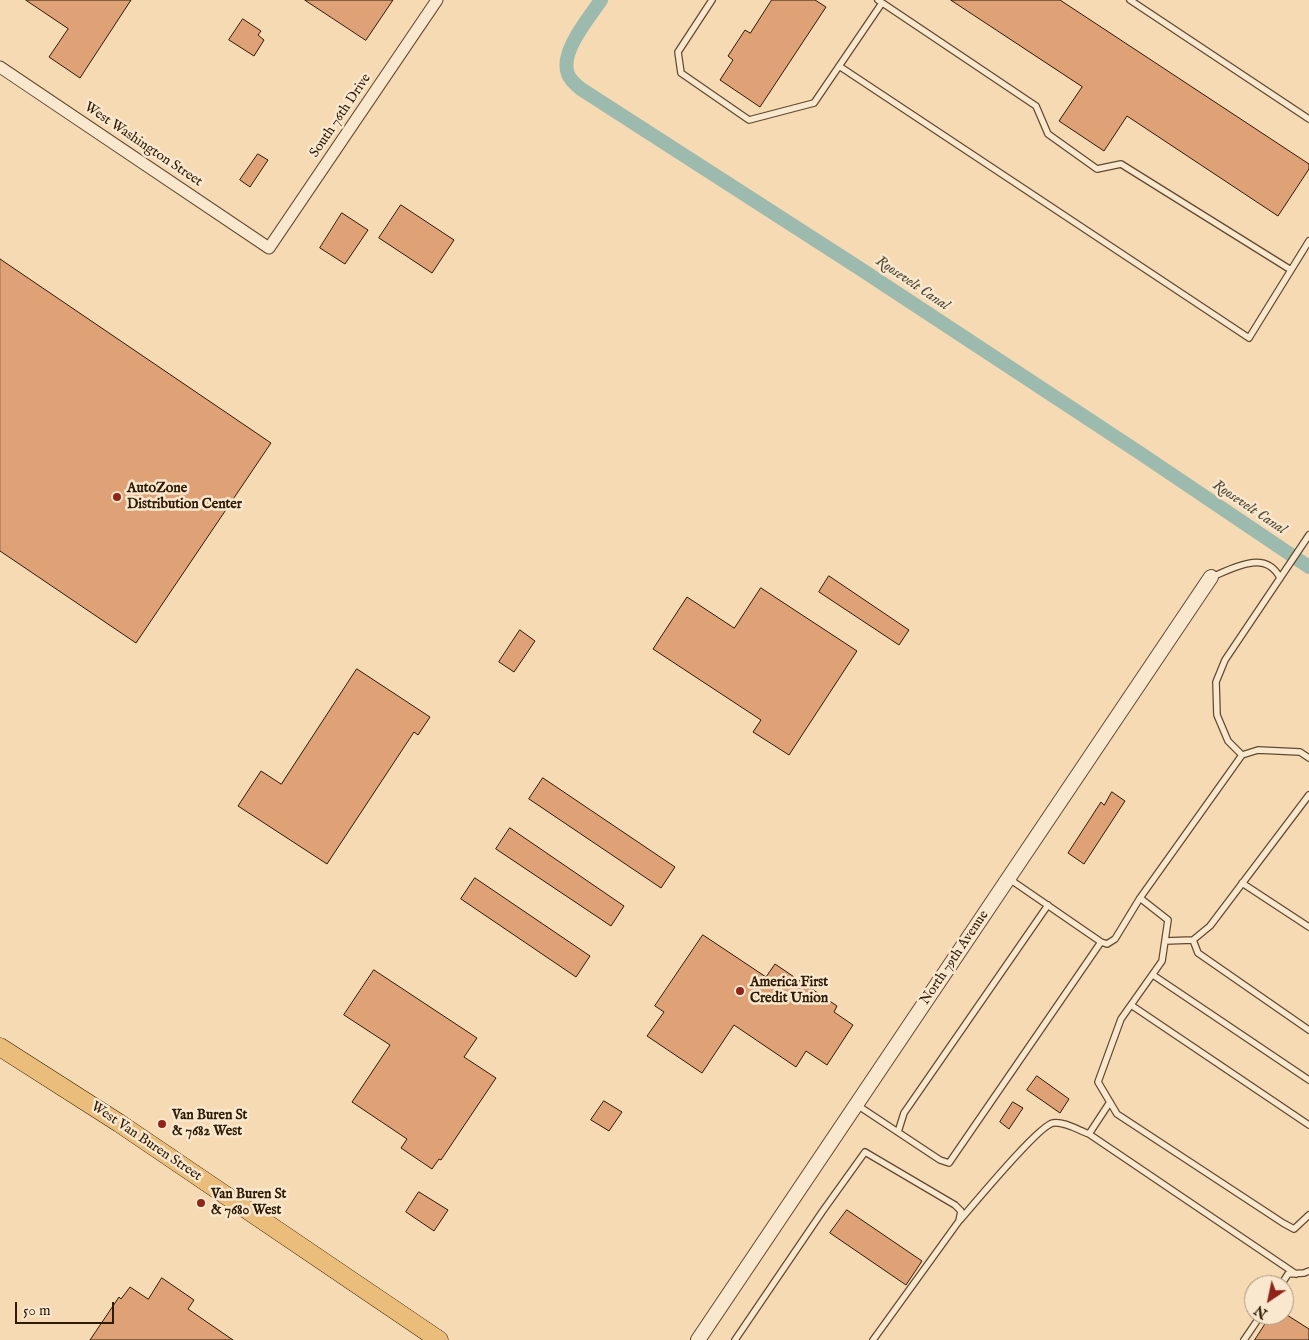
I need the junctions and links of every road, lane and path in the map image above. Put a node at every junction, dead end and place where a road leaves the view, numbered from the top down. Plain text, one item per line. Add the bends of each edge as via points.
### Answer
1 (437, 0) edge
2 (712, 0) edge
3 (1130, 0) edge
4 (880, 2) edge
5 (839, 66) junction
6 (0, 67) edge
7 (1309, 119) edge
8 (1309, 241) edge
9 (269, 248) joint
10 (1291, 270) junction
11 (1309, 535) edge
12 (1212, 577) joint
13 (1280, 578) junction
14 (1242, 755) junction
15 (1309, 758) edge
16 (1309, 795) edge
17 (1008, 878) junction
18 (1242, 883) junction
19 (1140, 898) junction
20 (1048, 905) junction
21 (1309, 927) edge
22 (1193, 940) junction
23 (1165, 941) junction
24 (1101, 942) junction
25 (1153, 975) junction
26 (1131, 1005) junction
27 (1309, 1030) edge
28 (0, 1047) edge
29 (1309, 1080) edge
30 (1110, 1102) junction
31 (857, 1105) junction
32 (1309, 1125) edge
33 (898, 1132) junction
34 (1089, 1134) junction
35 (1309, 1215) edge
36 (959, 1221) junction
37 (1309, 1271) edge
38 (1296, 1274) junction
39 (1287, 1275) edge
40 (1254, 1325) edge
41 (440, 1340) edge
42 (698, 1340) edge
43 (735, 1340) edge
44 (873, 1340) edge
45 (1244, 1340) edge

1 - 9 street, South 76th Drive
2 - 5 lane via 678,52 681,73 750,120 814,103
3 - 7 lane
4 - 5 lane
4 - 10 lane via 1036,106 1048,134 1098,169 1121,164
5 - 10 lane via 1250,338
6 - 9 street, West Washington Street
8 - 10 lane
11 - 13 lane
12 - 13 lane via 1247,562 1263,563 1276,570
12 - 17 street, North 79th Avenue
13 - 14 lane via 1226,660 1216,682 1217,715 1228,741
14 - 15 lane via 1258,750 1300,752
14 - 19 lane
16 - 18 lane
17 - 20 lane
17 - 31 street, North 79th Avenue
18 - 21 lane
18 - 22 lane via 1210,926
19 - 23 lane via 1168,920
19 - 24 lane via 1115,938 1107,944
20 - 24 lane
20 - 33 lane via 904,1112
22 - 23 lane
22 - 27 lane via 1198,953
23 - 25 lane via 1162,961
24 - 33 lane via 949,1163
25 - 26 lane
25 - 29 lane
26 - 30 lane via 1121,1019 1098,1082
26 - 32 lane
28 - 41 main road, West Van Buren Street
30 - 34 lane
30 - 35 lane via 1117,1114 1294,1229
31 - 33 lane
31 - 42 street, North 79th Avenue
34 - 36 lane via 1060,1123 1051,1123 1043,1128
34 - 38 lane
36 - 43 lane via 961,1211 954,1205 865,1152
36 - 44 lane
37 - 38 lane
38 - 39 lane
40 - 45 lane

